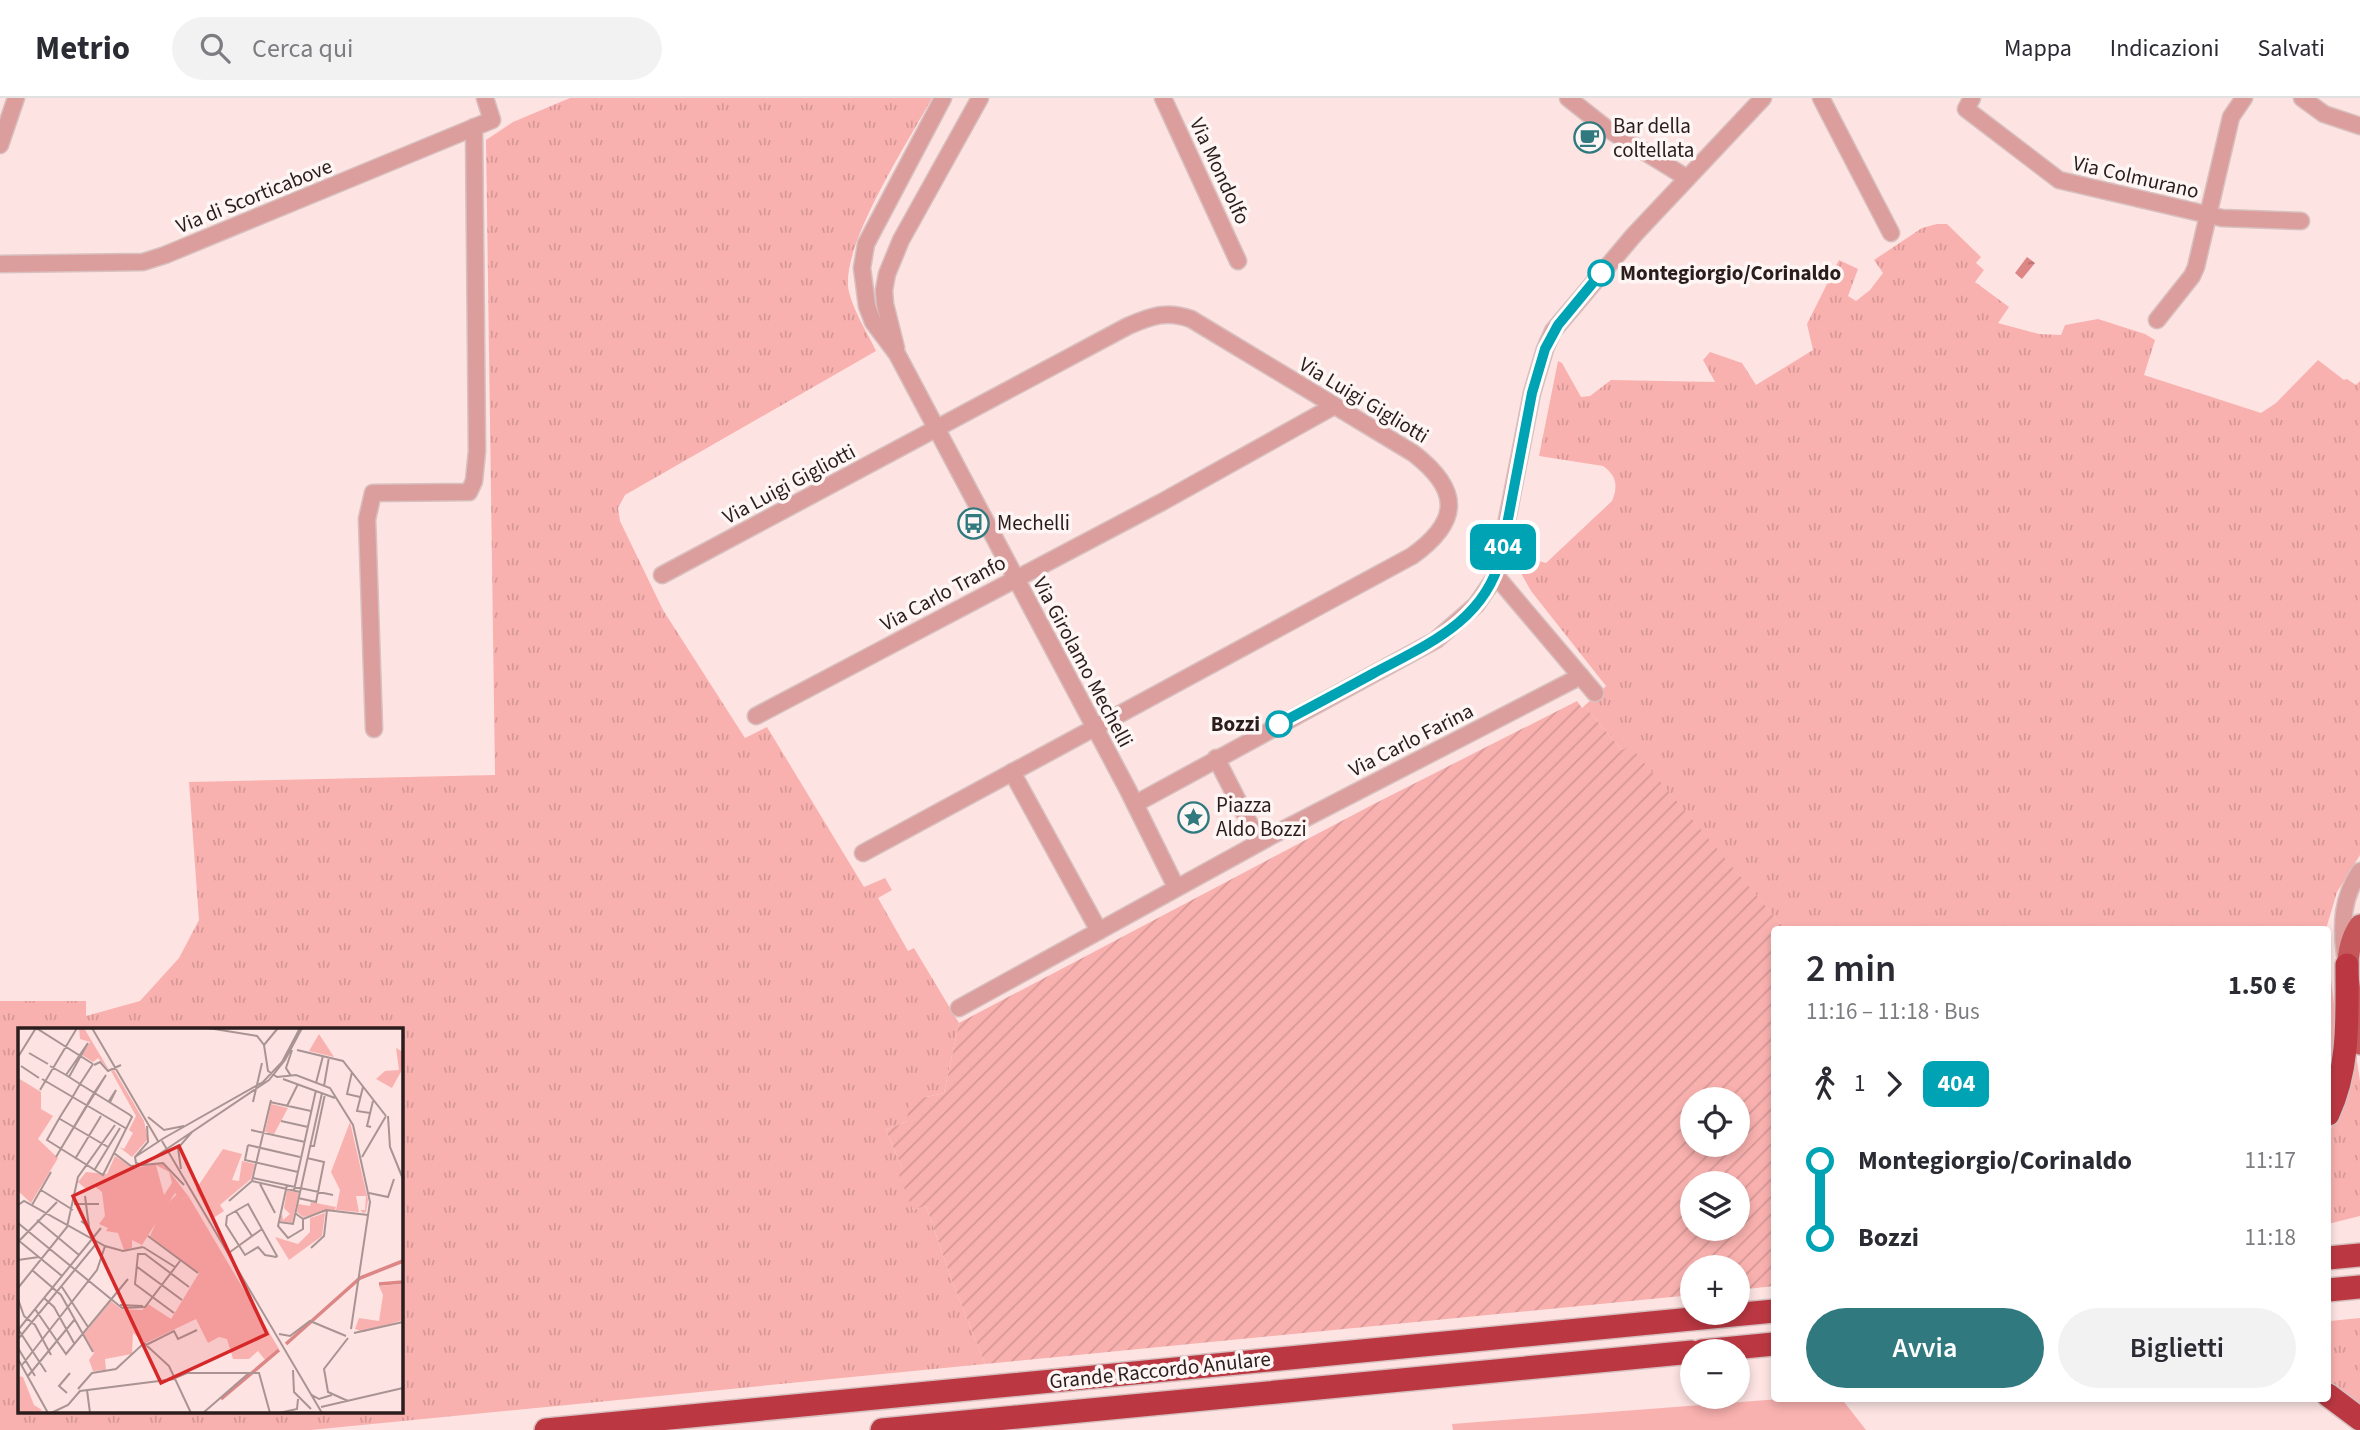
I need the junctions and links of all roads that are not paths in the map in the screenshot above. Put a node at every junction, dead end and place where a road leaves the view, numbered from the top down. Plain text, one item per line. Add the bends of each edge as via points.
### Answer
1 (16, 98) edge
2 (485, 98) edge
3 (943, 98) edge
4 (980, 98) edge
5 (1163, 98) edge
6 (1568, 98) edge
7 (1821, 98) edge
8 (1972, 98) edge
9 (2244, 98) edge
10 (2302, 98) edge
11 (1758, 100) edge
12 (2360, 126) edge
13 (474, 127) junction
14 (0, 145) edge
15 (1687, 177) junction
16 (2209, 215) junction
17 (2301, 220) dead end
18 (1891, 233) dead end
19 (1238, 261) dead end
20 (0, 264) edge
21 (2157, 320) dead end
22 (897, 354) junction
23 (1334, 407) junction
24 (936, 429) junction
25 (662, 575) dead end
26 (1496, 576) junction
27 (1014, 578) junction
28 (1581, 676) junction
29 (1595, 693) dead end
30 (756, 716) dead end
31 (1095, 727) junction
32 (374, 729) dead end
33 (1216, 758) junction
34 (1012, 772) junction
35 (1135, 804) junction
36 (1259, 842) junction
37 (863, 853) dead end
38 (2360, 871) edge
39 (1176, 887) junction
40 (2360, 925) edge
41 (1098, 931) junction
42 (2347, 965) junction
43 (959, 1008) dead end
44 (2360, 1044) edge
45 (2331, 1105) edge
46 (2360, 1255) edge
47 (2331, 1258) edge
48 (2360, 1287) edge
49 (2331, 1290) edge
50 (1771, 1311) edge
51 (1771, 1344) edge
52 (1750, 1346) edge
53 (1680, 1353) edge
54 (2331, 1397) edge
55 (2360, 1419) edge
56 (547, 1430) edge
57 (882, 1430) edge

1 - 14 street
2 - 13 street via 492,120
3 - 22 street, Via Girolamo Mechelli via 864,253 867,306
4 - 22 street, Via Girolamo Mechelli via 901,240 887,274 885,304
5 - 19 street, Via Mondolfo
6 - 15 street via 1606,128
7 - 18 street
8 - 16 street, Via Colmurano via 1966,109 2059,180
9 - 16 street via 2231,117
10 - 12 street via 2324,114
11 - 15 street
13 - 20 street, Via di Scorticabove via 143,262
13 - 32 street via 474,481 469,492 373,493 367,519
15 - 26 street via 1548,340 1532,393
16 - 17 street
16 - 21 street via 2192,276
22 - 24 street, Via Girolamo Mechelli
23 - 24 street, Via Luigi Gigliotti via 1191,319 1170,313 1128,326
23 - 27 street, Via Carlo Tranfo
23 - 31 street, Via Luigi Gigliotti via 1413,453 1438,475 1449,503 1441,531 1390,570
24 - 25 street, Via Luigi Gigliotti
24 - 27 street, Via Girolamo Mechelli
26 - 28 street
26 - 33 street via 1471,611 1436,640
27 - 30 street, Via Carlo Tranfo
27 - 31 street, Via Girolamo Mechelli
28 - 29 street
28 - 36 street, Via Carlo Farina
31 - 34 street, Via Luigi Gigliotti
31 - 35 street, Via Girolamo Mechelli
33 - 35 street
33 - 36 street
34 - 37 street, Via Luigi Gigliotti
34 - 41 street
35 - 39 street
36 - 39 street
38 - 42 street via 2343,909
39 - 41 street
40 - 42 main road
41 - 43 street
42 - 44 main road
42 - 45 highway via 2344,1068
46 - 47 highway
48 - 49 highway
50 - 56 highway, Grande Raccordo Anulare
51 - 52 highway
53 - 57 highway, Grande Raccordo Anulare
54 - 55 highway

